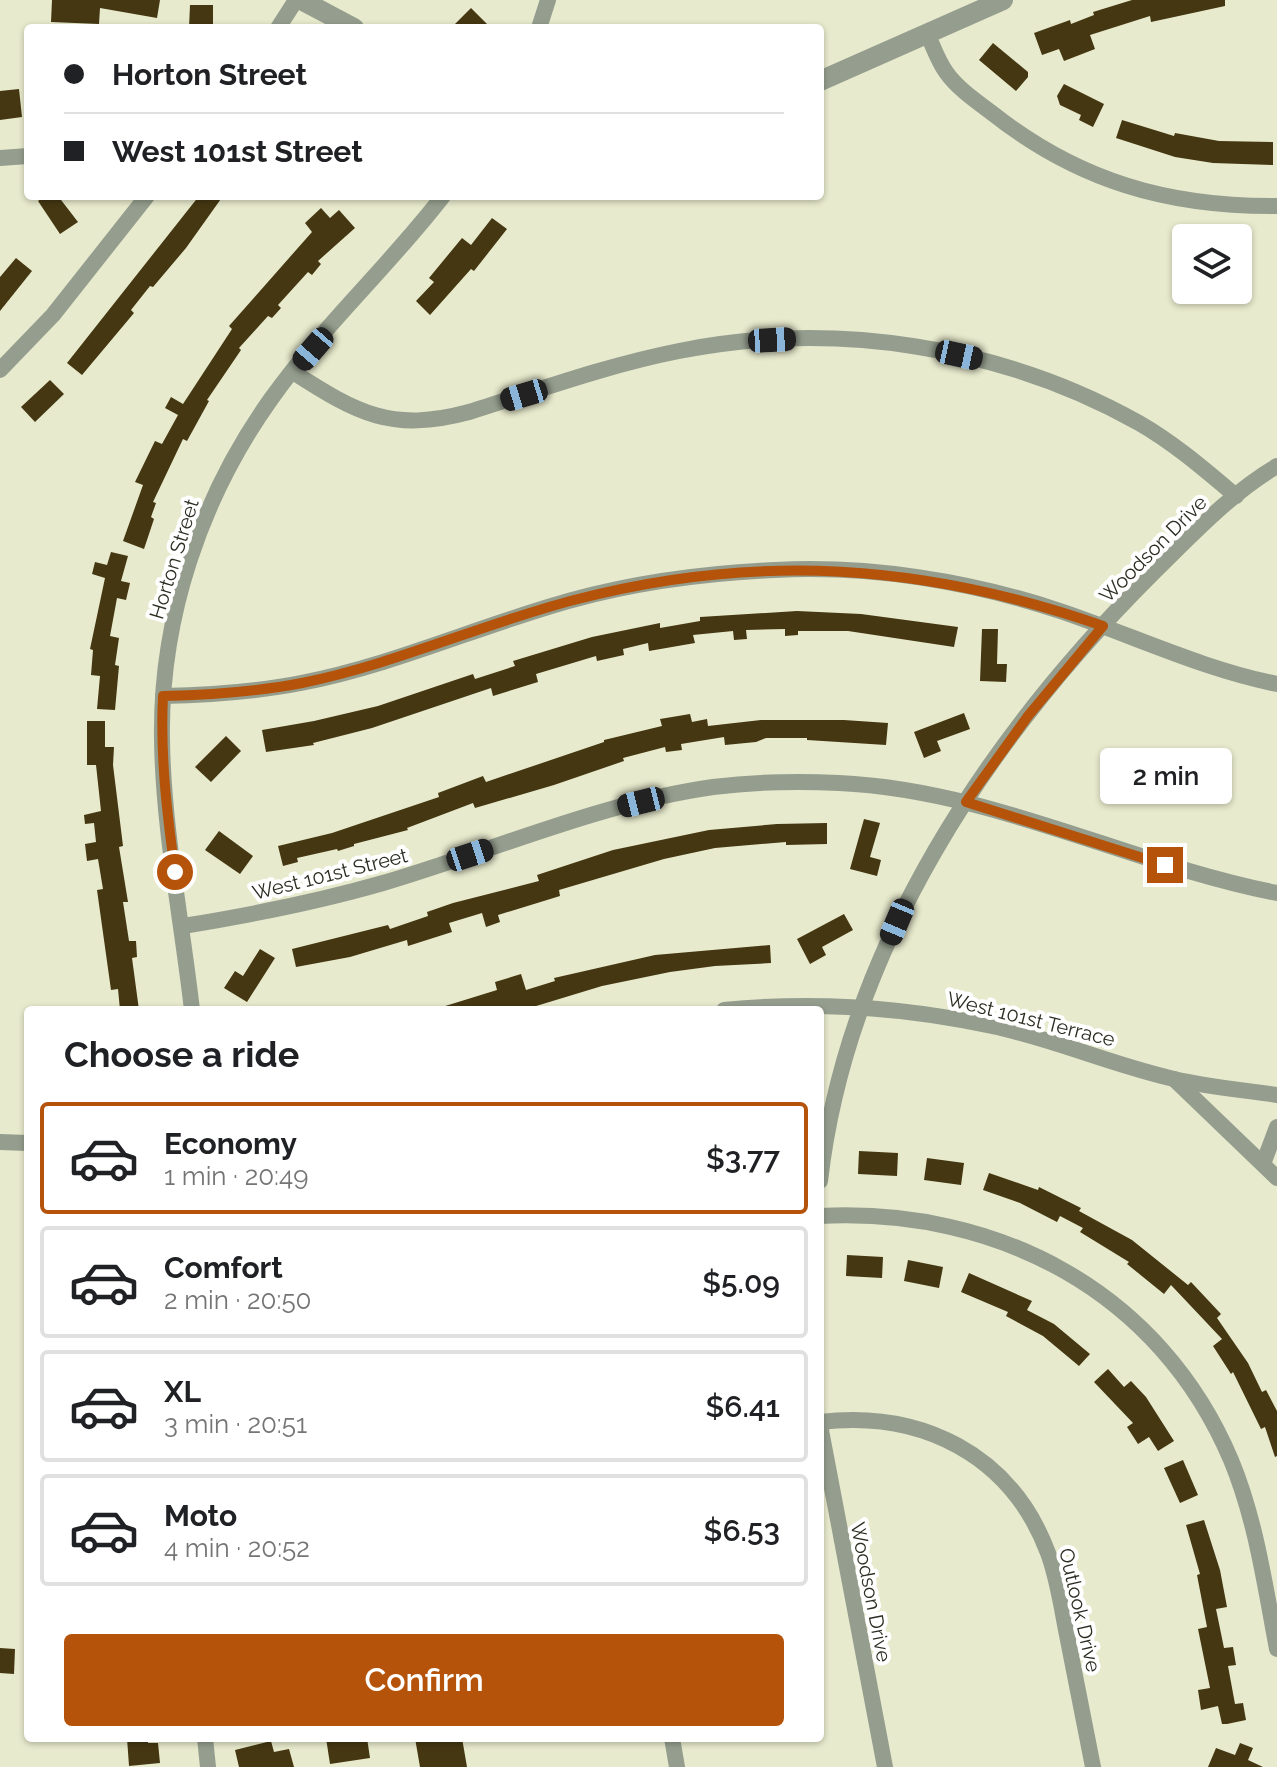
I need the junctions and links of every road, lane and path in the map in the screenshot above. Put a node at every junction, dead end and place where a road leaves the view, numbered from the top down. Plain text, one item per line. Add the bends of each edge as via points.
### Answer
1 (298, 0) edge
2 (548, 0) edge
3 (1003, 0) edge
4 (281, 24) edge
5 (346, 24) edge
6 (540, 24) edge
7 (927, 33) junction
8 (824, 79) edge
9 (24, 156) edge
10 (0, 158) edge
11 (144, 200) edge
12 (440, 200) edge
13 (1277, 206) edge
14 (0, 370) edge
15 (293, 372) junction
16 (1277, 466) edge
17 (1236, 496) junction
18 (1103, 626) junction
19 (1277, 684) edge
20 (163, 696) junction
21 (966, 802) junction
22 (1277, 893) edge
23 (183, 926) junction
24 (192, 1006) edge
25 (824, 1007) edge
26 (863, 1007) junction
27 (1174, 1079) junction
28 (1277, 1095) edge
29 (1277, 1127) edge
30 (0, 1142) edge
31 (24, 1143) edge
32 (824, 1158) edge
33 (1263, 1164) junction
34 (1277, 1178) edge
35 (824, 1216) edge
36 (824, 1424) edge
37 (824, 1445) edge
38 (1277, 1649) edge
39 (205, 1742) edge
40 (673, 1742) edge
41 (208, 1767) edge
42 (677, 1767) edge
43 (885, 1767) edge
44 (1093, 1767) edge

1 - 4 street
1 - 5 street
2 - 6 street
3 - 7 street
7 - 8 street
7 - 13 street via 946,72 976,101 1047,151 1095,175 1187,202
9 - 10 street
11 - 14 street via 53,315
12 - 15 street, Horton Street
15 - 17 street via 355,409 414,421 443,419 682,350 799,338 916,347 980,360 1091,398 1184,453
15 - 20 street, Horton Street via 245,439 196,541 176,609
16 - 17 street, Woodson Drive
17 - 18 street, Woodson Drive
18 - 19 street
18 - 20 street via 1023,600 915,577 838,570 727,572 573,600 303,683
18 - 21 street, Woodson Drive via 1053,683
20 - 23 street, Horton Street via 164,789
21 - 22 street, West 101st Street via 1193,874
21 - 23 street, West 101st Street via 839,783 713,787 613,809 312,903
21 - 26 street, Woodson Drive via 897,922
23 - 24 street, Horton Street
25 - 26 street, West 101st Terrace
26 - 27 street, West 101st Terrace via 996,1027
26 - 32 street, Woodson Drive via 834,1102
27 - 28 street, West 101st Terrace
27 - 33 street
29 - 33 street
30 - 31 street
33 - 34 street
35 - 38 street via 932,1221 1016,1246 1086,1284 1147,1335 1185,1380 1230,1459 1253,1528
36 - 44 street, Outlook Drive via 879,1420 930,1433 986,1464 1015,1494 1049,1554
37 - 43 street, Woodson Drive
39 - 41 street
40 - 42 street

